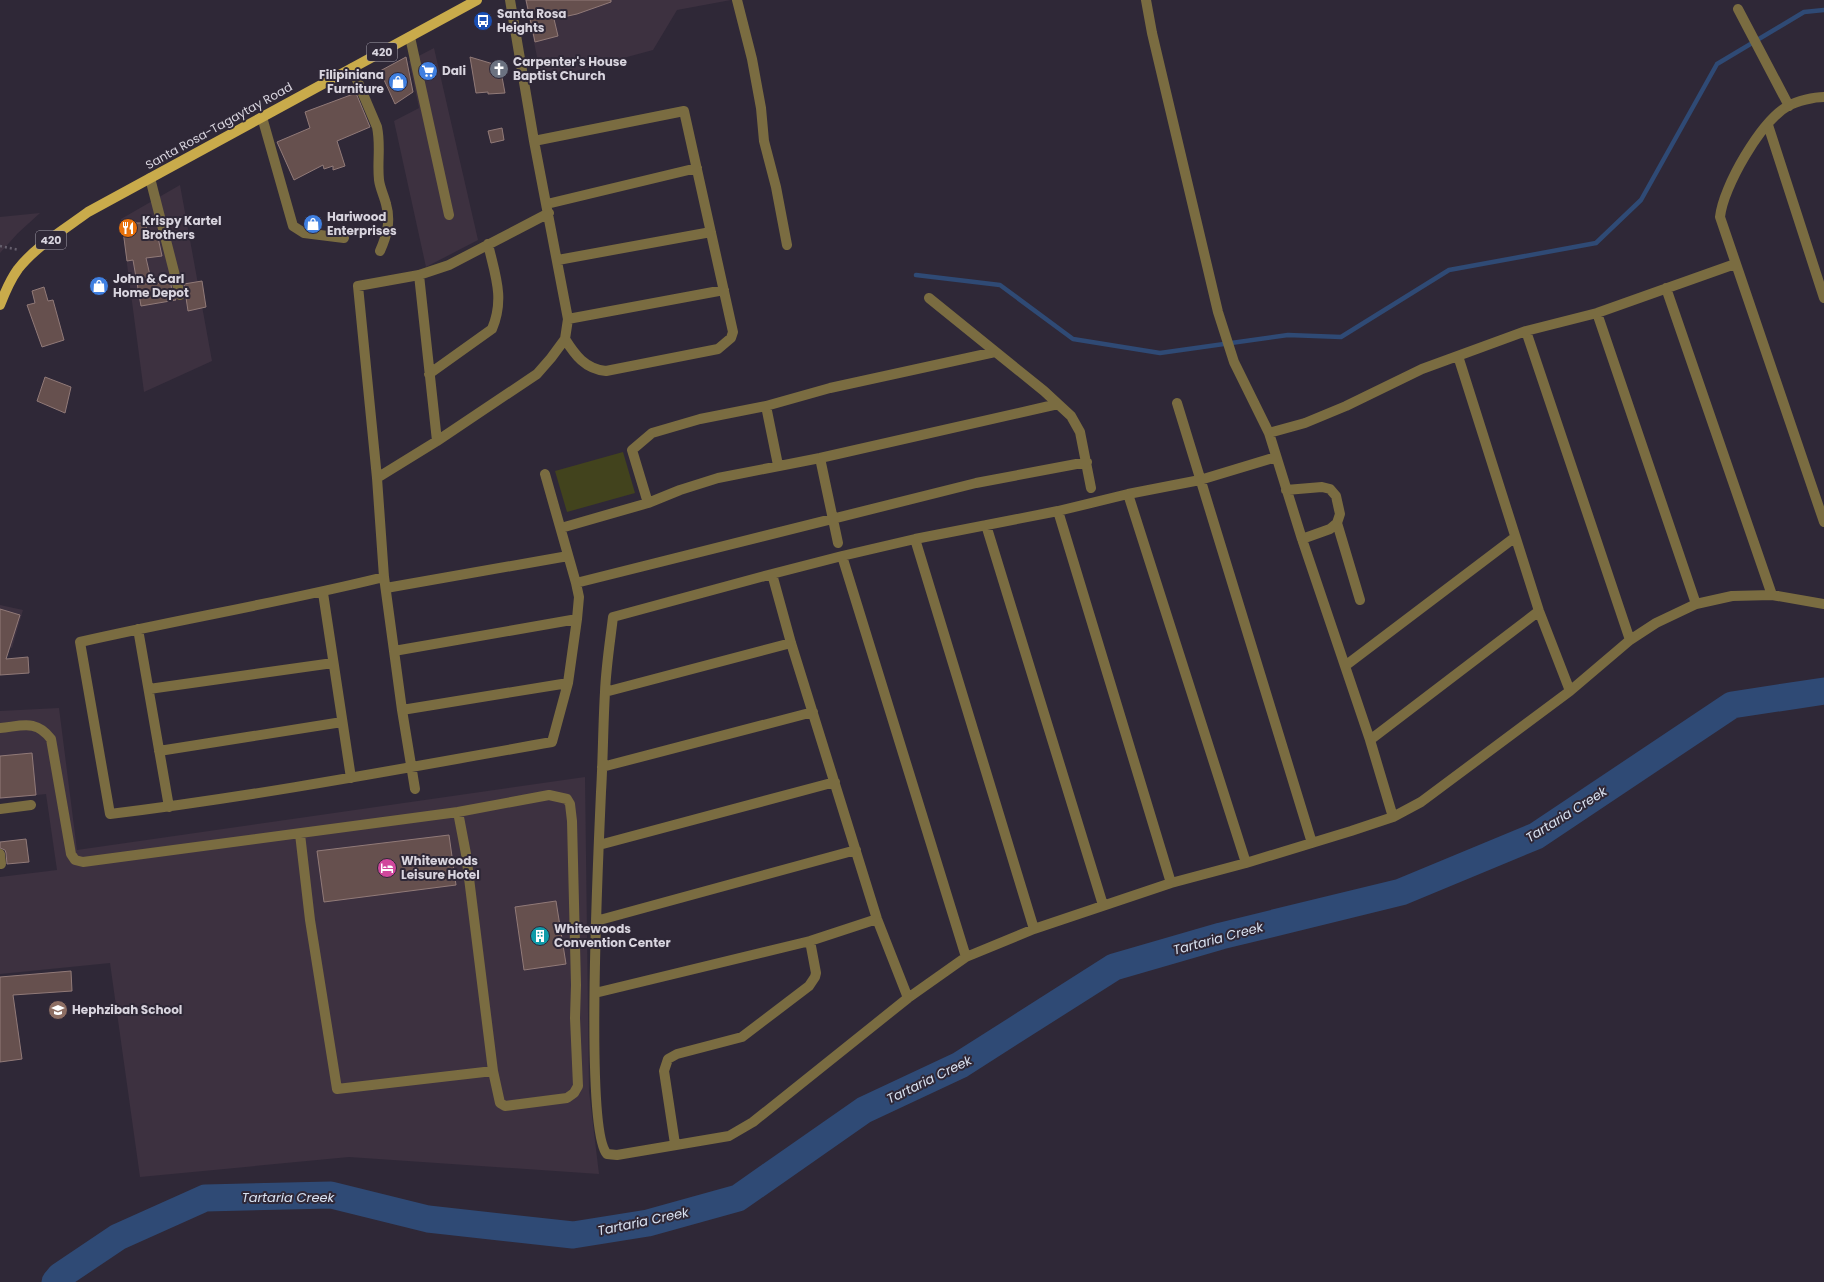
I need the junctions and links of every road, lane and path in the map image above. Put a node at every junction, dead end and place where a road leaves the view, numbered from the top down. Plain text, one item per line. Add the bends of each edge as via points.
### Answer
1 (477, 0) edge
2 (510, 0) edge
3 (738, 0) edge
4 (1146, 0) edge
5 (1738, 9) dead end
6 (410, 37) junction
7 (352, 68) junction
8 (1824, 97) edge
9 (1788, 106) junction
10 (262, 117) junction
11 (1768, 125) junction
12 (534, 141) junction
13 (697, 168) junction
14 (150, 178) junction
15 (548, 208) junction
16 (448, 215) dead end
17 (711, 232) junction
18 (344, 238) dead end
19 (488, 244) junction
20 (787, 245) dead end
21 (380, 251) dead end
22 (558, 260) junction
23 (1735, 264) junction
24 (419, 275) junction
25 (1666, 288) junction
26 (724, 290) junction
27 (180, 295) dead end
28 (929, 298) dead end
29 (1824, 298) edge
30 (0, 305) edge
31 (1597, 313) junction
32 (568, 319) junction
33 (1526, 331) junction
34 (565, 338) junction
35 (995, 352) junction
36 (1458, 356) junction
37 (429, 374) junction
38 (1177, 403) dead end
39 (1058, 404) junction
40 (766, 406) junction
41 (1269, 433) junction
42 (437, 442) junction
43 (1276, 457) junction
44 (820, 458) junction
45 (1087, 462) junction
46 (778, 465) junction
47 (545, 474) dead end
48 (377, 478) junction
49 (1200, 480) junction
50 (1091, 488) dead end
51 (1286, 490) junction
52 (1128, 494) junction
53 (648, 503) junction
54 (1058, 511) junction
55 (833, 518) junction
56 (1824, 522) edge
57 (1337, 523) junction
58 (986, 526) junction
59 (561, 528) junction
60 (1514, 538) junction
61 (915, 539) junction
62 (1302, 539) junction
63 (838, 544) dead end
64 (568, 556) junction
65 (842, 556) junction
66 (772, 574) junction
67 (385, 583) junction
68 (576, 583) junction
69 (323, 592) junction
70 (1772, 595) junction
71 (1360, 600) dead end
72 (1696, 604) junction
73 (1824, 604) edge
74 (1539, 611) junction
75 (577, 619) junction
76 (138, 629) junction
77 (1630, 640) junction
78 (791, 643) junction
79 (394, 651) junction
80 (333, 663) junction
81 (1345, 666) junction
82 (568, 683) junction
83 (149, 689) junction
84 (1570, 691) junction
85 (605, 692) junction
86 (402, 710) junction
87 (814, 712) junction
88 (342, 722) junction
89 (0, 728) edge
90 (1370, 740) junction
91 (159, 751) junction
92 (411, 767) junction
93 (602, 768) junction
94 (351, 778) junction
95 (835, 782) junction
96 (415, 789) dead end
97 (31, 805) dead end
98 (169, 807) junction
99 (0, 809) edge
100 (458, 812) junction
101 (1393, 817) junction
102 (300, 834) junction
103 (1312, 843) junction
104 (599, 845) junction
105 (856, 850) junction
106 (0, 854) edge
107 (1246, 863) junction
108 (1, 864) dead end
109 (1171, 883) junction
110 (1104, 905) junction
111 (877, 919) junction
112 (596, 921) junction
113 (1034, 929) junction
114 (810, 941) junction
115 (966, 957) junction
116 (595, 993) junction
117 (908, 998) junction
118 (493, 1071) junction
119 (675, 1144) junction

1 - 6 main road, Santa Rosa-Tagaytay Road / 420
2 - 12 street
3 - 20 street via 752,59 764,141
4 - 41 street via 1218,312 1234,362
5 - 9 street
6 - 7 main road, Santa Rosa-Tagaytay Road / 420
6 - 16 street
7 - 10 main road, Santa Rosa-Tagaytay Road / 420
7 - 21 street via 379,136 379,182 389,222
8 - 9 street
9 - 11 street
10 - 14 main road, Santa Rosa-Tagaytay Road / 420
10 - 18 street via 293,226 304,233
11 - 23 street via 1750,147 1721,207 1720,217
11 - 29 street
12 - 13 street via 684,111
12 - 15 street
13 - 15 street
13 - 17 street
14 - 27 street
14 - 30 main road, Santa Rosa-Tagaytay Road / 420 via 88,212 57,234 19,268
15 - 19 street
15 - 22 street
17 - 22 street
17 - 26 street
19 - 24 street via 449,265
19 - 37 street via 499,303 492,329
22 - 32 street
23 - 25 street
23 - 56 street
24 - 37 street
24 - 48 street via 358,286
25 - 31 street
25 - 70 street
26 - 32 street
26 - 34 street via 733,332 731,338 718,349 606,371 595,370 577,358
28 - 35 street
31 - 33 street
31 - 72 street
32 - 34 street
33 - 36 street
33 - 77 street
34 - 42 street via 537,374
35 - 39 street
35 - 40 street via 837,386
36 - 41 street via 1422,369 1305,423
36 - 60 street
37 - 42 street
38 - 49 street
39 - 44 street
39 - 45 street via 1077,425
40 - 46 street
40 - 53 street via 700,419 652,433 647,437 632,450
41 - 43 street
42 - 48 street
43 - 49 street
43 - 51 street
44 - 46 street
44 - 55 street
45 - 50 street
45 - 55 street via 976,483
46 - 53 street via 718,478
47 - 59 street
48 - 67 street
49 - 52 street
49 - 103 street
51 - 57 street via 1322,487 1330,489 1336,496 1340,514
51 - 62 street
52 - 54 street
52 - 107 street
53 - 59 street
54 - 58 street
54 - 109 street
55 - 63 street
55 - 68 street
57 - 62 street via 1325,532
57 - 71 street
58 - 61 street
58 - 110 street
59 - 64 street
60 - 74 street
60 - 81 street
61 - 65 street
61 - 113 street
62 - 81 street
64 - 67 street
64 - 68 street
65 - 66 street
65 - 115 street
66 - 78 street
66 - 85 street via 613,617
67 - 69 street
67 - 79 street
68 - 75 street via 579,598
69 - 76 street
69 - 80 street
70 - 72 street via 1732,596
70 - 73 street
72 - 77 street via 1656,623
74 - 84 street
74 - 90 street
75 - 79 street
75 - 82 street
76 - 83 street
76 - 98 street via 80,642 110,814
77 - 84 street
78 - 85 street
78 - 87 street
79 - 86 street
80 - 83 street
80 - 88 street
81 - 90 street
82 - 86 street
82 - 92 street via 552,742
83 - 91 street
84 - 101 street via 1421,802
85 - 93 street
86 - 92 street
87 - 93 street
87 - 95 street
88 - 91 street
88 - 94 street
89 - 102 street via 34,725 44,729 51,738 71,854 75,860 83,862
90 - 101 street
91 - 98 street
92 - 94 street
92 - 96 street
93 - 104 street
94 - 98 street
95 - 104 street
95 - 105 street
97 - 99 street
100 - 102 street
100 - 118 street via 466,854
100 - 118 street via 549,795 567,799 571,810 578,1086 567,1098 505,1106 500,1103
101 - 103 street
102 - 118 street via 310,920 337,1089
103 - 107 street
104 - 112 street
105 - 111 street
105 - 112 street
106 - 108 street
107 - 109 street
109 - 110 street
110 - 113 street
111 - 114 street
111 - 117 street
112 - 116 street
113 - 115 street
114 - 116 street
114 - 119 street via 816,973 808,986 742,1037 677,1054 668,1059 664,1071
115 - 117 street
116 - 119 street via 595,1079 600,1139 604,1151 617,1155
117 - 119 street via 753,1122 729,1136

